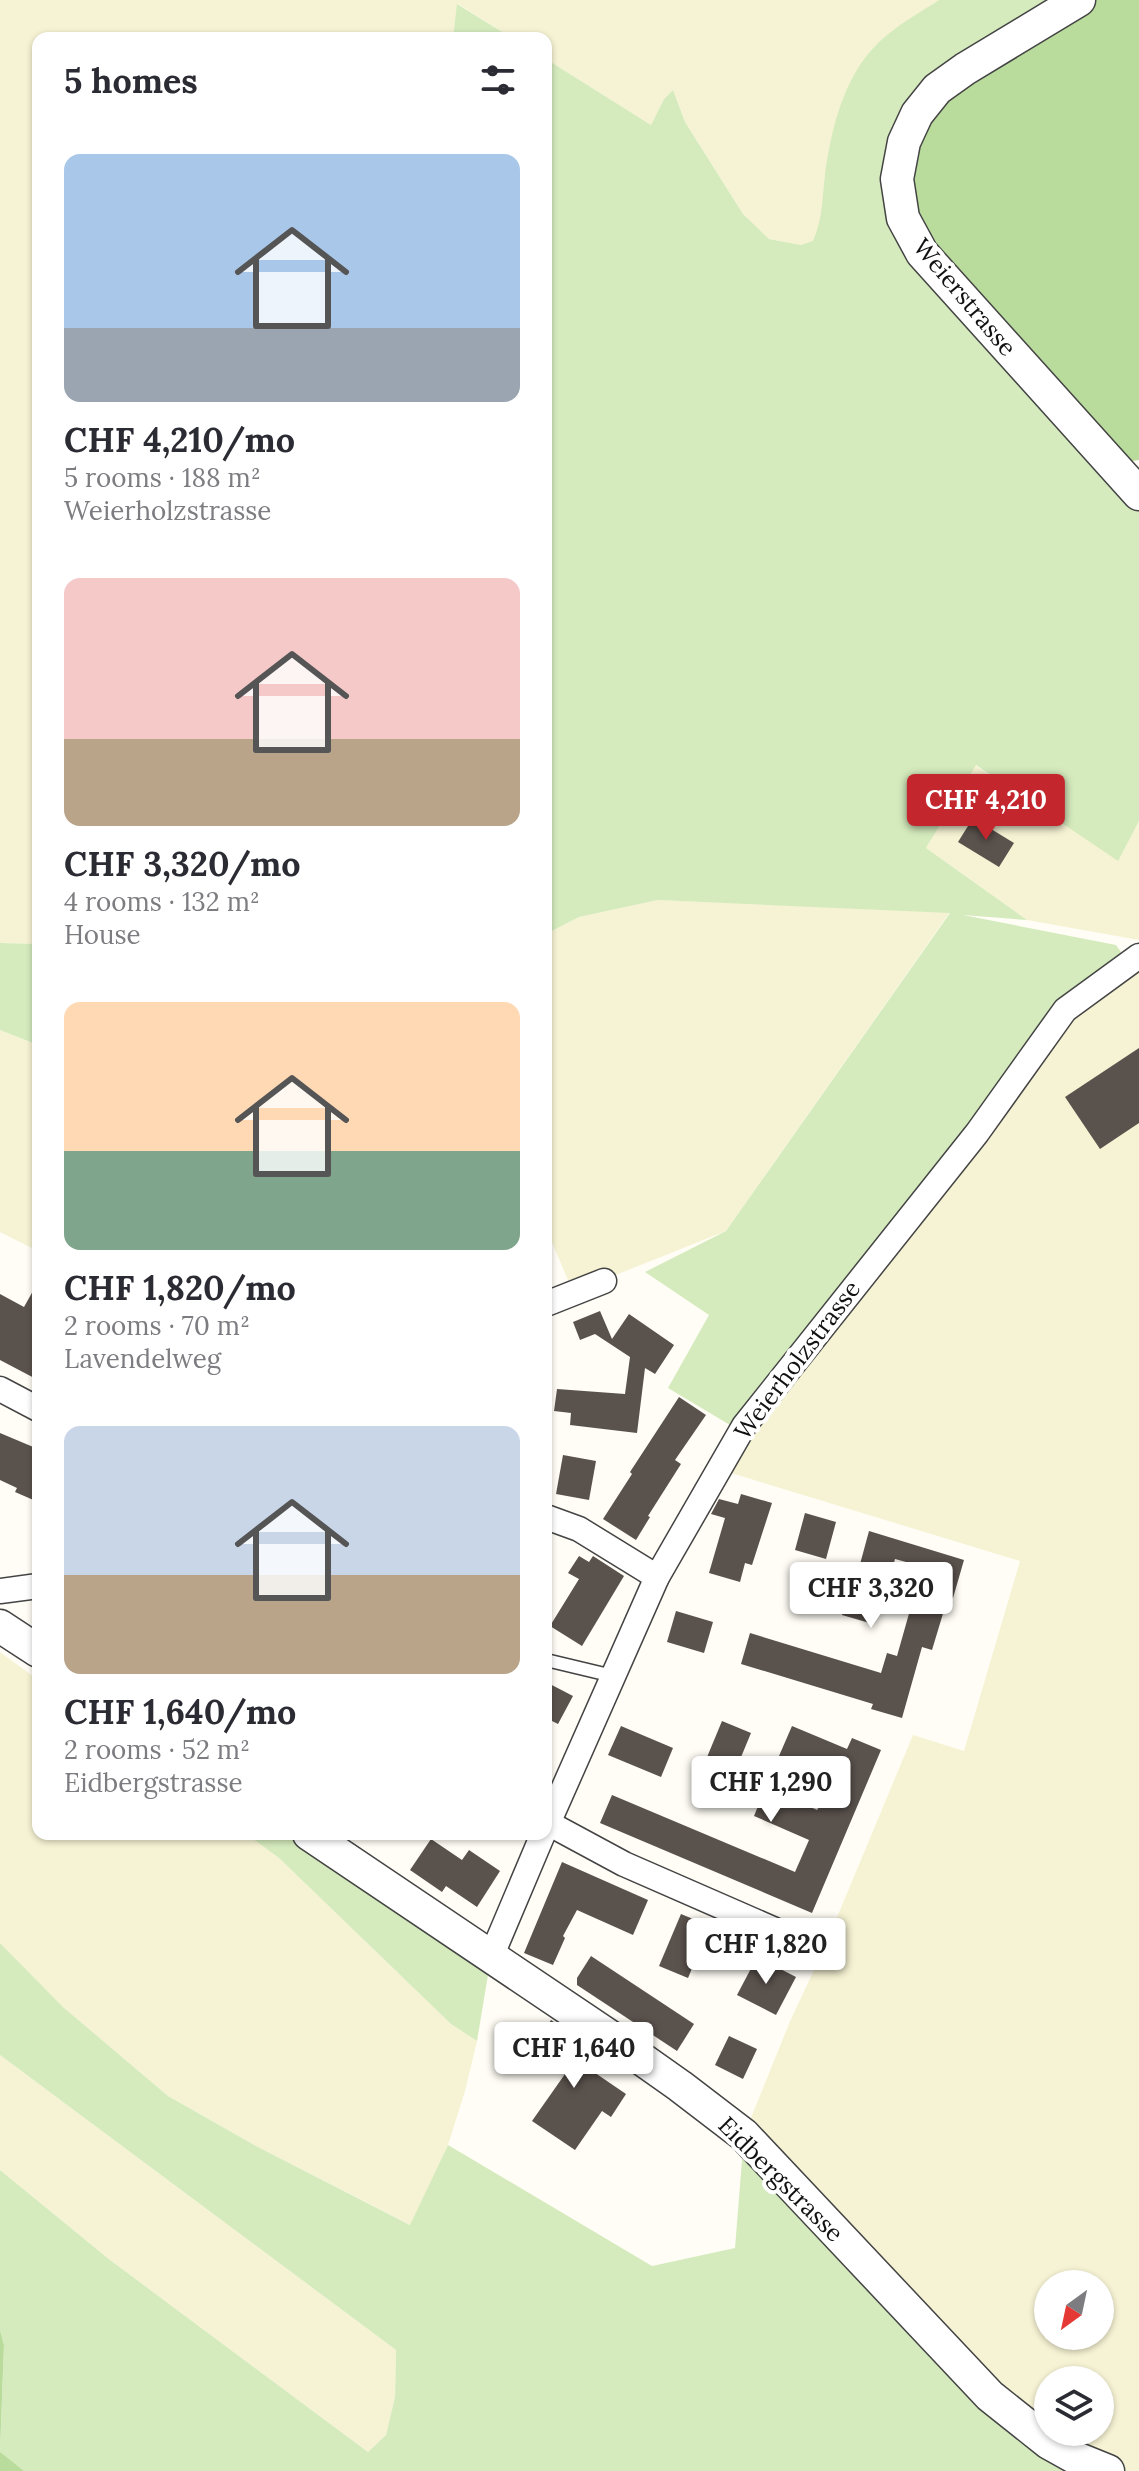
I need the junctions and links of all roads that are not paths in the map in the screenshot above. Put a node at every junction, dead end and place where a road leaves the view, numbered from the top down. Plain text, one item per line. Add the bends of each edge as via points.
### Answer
1 (1079, 0) edge
2 (1139, 494) edge
3 (1139, 956) edge
4 (604, 1281) dead end
5 (552, 1302) edge
6 (0, 1389) edge
7 (32, 1406) edge
8 (552, 1519) edge
9 (657, 1577) junction
10 (32, 1587) edge
11 (0, 1591) edge
12 (0, 1626) edge
13 (32, 1647) edge
14 (552, 1661) edge
15 (613, 1676) junction
16 (552, 1814) edge
17 (552, 1831) edge
18 (318, 1840) edge
19 (541, 1840) edge
20 (823, 1951) dead end
21 (491, 1957) junction
22 (1108, 2471) edge

1 - 2 street, Weierstrasse via 937,89 904,142 897,179 903,218 922,253
3 - 9 street, Weierholzstrasse via 1065,1010 977,1133 744,1426
4 - 5 street
6 - 7 street
8 - 9 street via 579,1529
9 - 15 street, Weierholzstrasse
10 - 11 street
12 - 13 street
14 - 15 lane
15 - 16 street, Weierholzstrasse
17 - 20 street
18 - 21 street, Eidbergstrasse
19 - 21 street, Weierholzstrasse
21 - 22 street, Eidbergstrasse via 744,2135 990,2396 1049,2443

